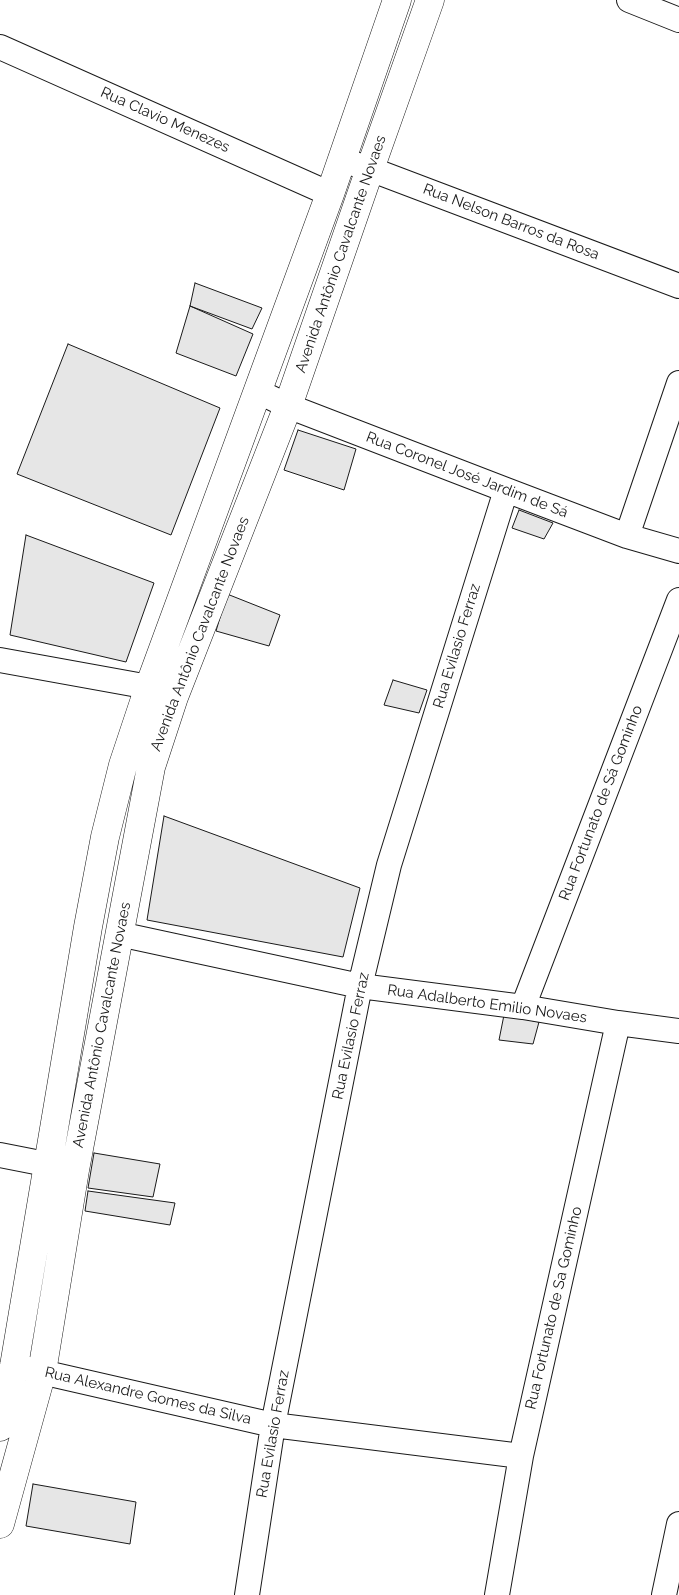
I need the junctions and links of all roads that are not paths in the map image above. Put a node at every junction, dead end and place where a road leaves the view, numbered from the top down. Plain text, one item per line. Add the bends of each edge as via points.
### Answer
1 (397, 0) edge
2 (430, 0) edge
3 (629, 0) edge
4 (679, 20) edge
5 (0, 47) edge
6 (342, 160) junction
7 (370, 169) junction
8 (330, 194) junction
9 (679, 286) edge
10 (679, 383) edge
11 (257, 391) junction
12 (288, 406) junction
13 (506, 490) junction
14 (627, 536) junction
15 (679, 551) edge
16 (679, 600) edge
17 (0, 660) edge
18 (161, 692) junction
19 (119, 934) junction
20 (360, 986) junction
21 (523, 1007) junction
22 (618, 1023) junction
23 (679, 1030) edge
24 (0, 1155) edge
25 (48, 1164) junction
26 (75, 1170) junction
27 (14, 1366) junction
28 (42, 1372) junction
29 (273, 1425) junction
30 (0, 1427) edge
31 (521, 1456) junction
32 (0, 1524) edge
33 (679, 1524) edge
34 (247, 1595) edge
35 (497, 1595) edge
36 (664, 1595) edge

1 - 6 street
2 - 7 street, Avenida Antônio Cavalcante Novaes
3 - 4 street
5 - 8 street, Rua Clavio Menezes
6 - 7 street, Rua Nelson Barros da Rosa
6 - 8 street
7 - 9 street, Rua Nelson Barros da Rosa
7 - 12 street, Avenida Antônio Cavalcante Novaes
8 - 11 street
10 - 14 street
11 - 12 street, Rua Coronel José Jardim de Sá
11 - 18 street via 193,572
12 - 13 street, Rua Coronel José Jardim de Sá
12 - 18 street, Avenida Antônio Cavalcante Novaes
13 - 14 street, Rua Coronel José Jardim de Sá
13 - 20 street, Rua Evilasio Ferraz via 389,865
14 - 15 street, Rua Coronel José Jardim de Sá
16 - 21 street, Rua Fortunato de Sá Gominho
17 - 18 street
18 - 19 street, Avenida Antônio Cavalcante Novaes via 151,766
18 - 25 street via 122,765 88,927
19 - 20 street, Rua Adalberto Emilio Novaes
19 - 26 street, Avenida Antônio Cavalcante Novaes
20 - 21 street, Rua Adalberto Emilio Novaes
20 - 29 street, Rua Evilasio Ferraz
21 - 22 street, Rua Adalberto Emilio Novaes
22 - 23 street, Rua Adalberto Emilio Novaes
22 - 31 street, Rua Fortunato de Sa Gominho
24 - 25 street
25 - 26 street
25 - 27 street
26 - 28 street, Avenida Antônio Cavalcante Novaes
27 - 28 street, Rua Alexandre Gomes da Silva
27 - 30 street
28 - 29 street, Rua Alexandre Gomes da Silva
28 - 32 street, Avenida Antônio Cavalcante Novaes
29 - 31 street, Rua Alexandre Gomes da Silva
29 - 34 street, Rua Evilasio Ferraz
31 - 35 street, Rua Fortunato de Sa Gominho
33 - 36 street

